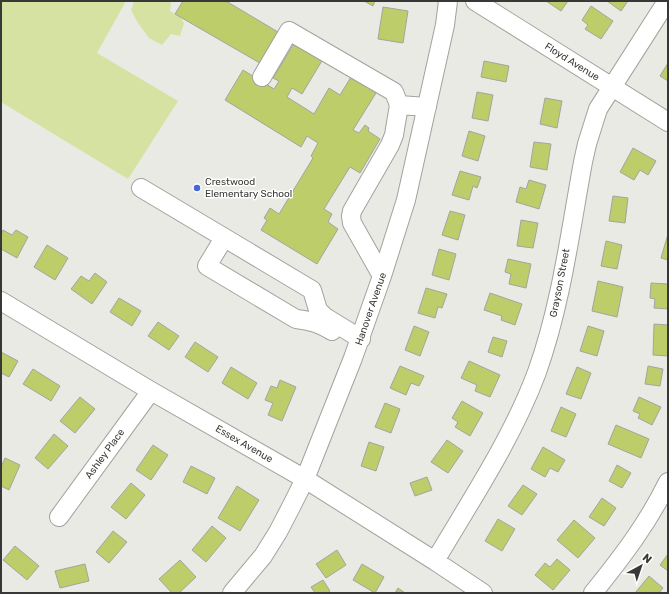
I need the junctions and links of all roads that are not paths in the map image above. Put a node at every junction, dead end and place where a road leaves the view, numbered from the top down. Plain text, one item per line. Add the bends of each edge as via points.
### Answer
1 (448, 1) edge
2 (475, 1) edge
3 (666, 1) edge
4 (262, 78) dead end
5 (612, 87) junction
6 (399, 105) junction
7 (427, 107) junction
8 (668, 122) edge
9 (141, 188) dead end
10 (224, 238) junction
11 (382, 276) junction
12 (1, 301) edge
13 (359, 343) junction
14 (150, 391) junction
15 (305, 479) junction
16 (668, 482) edge
17 (60, 517) dead end
18 (435, 561) junction
19 (232, 593) edge
20 (483, 593) edge
21 (593, 593) edge

1 - 7 street, Hanover Avenue
2 - 5 street, Floyd Avenue
3 - 5 street, Grayson Street
4 - 6 street via 289,31 394,92
5 - 8 street, Floyd Avenue
5 - 18 street, Grayson Street via 598,109 587,144 559,296 537,372 506,440
6 - 7 street
6 - 11 street via 390,145 351,216 352,223
7 - 11 street, Hanover Avenue via 406,200
9 - 10 street
10 - 13 street via 312,290 318,310
10 - 13 street via 207,266 296,319 311,320
11 - 13 street, Hanover Avenue
12 - 14 street, Essex Avenue
13 - 15 street, Hanover Avenue
14 - 15 street, Essex Avenue
14 - 17 street, Ashley Place
15 - 18 street, Essex Avenue
15 - 19 street, Hanover Avenue via 278,532
16 - 21 street via 637,536
18 - 20 street, Essex Avenue

